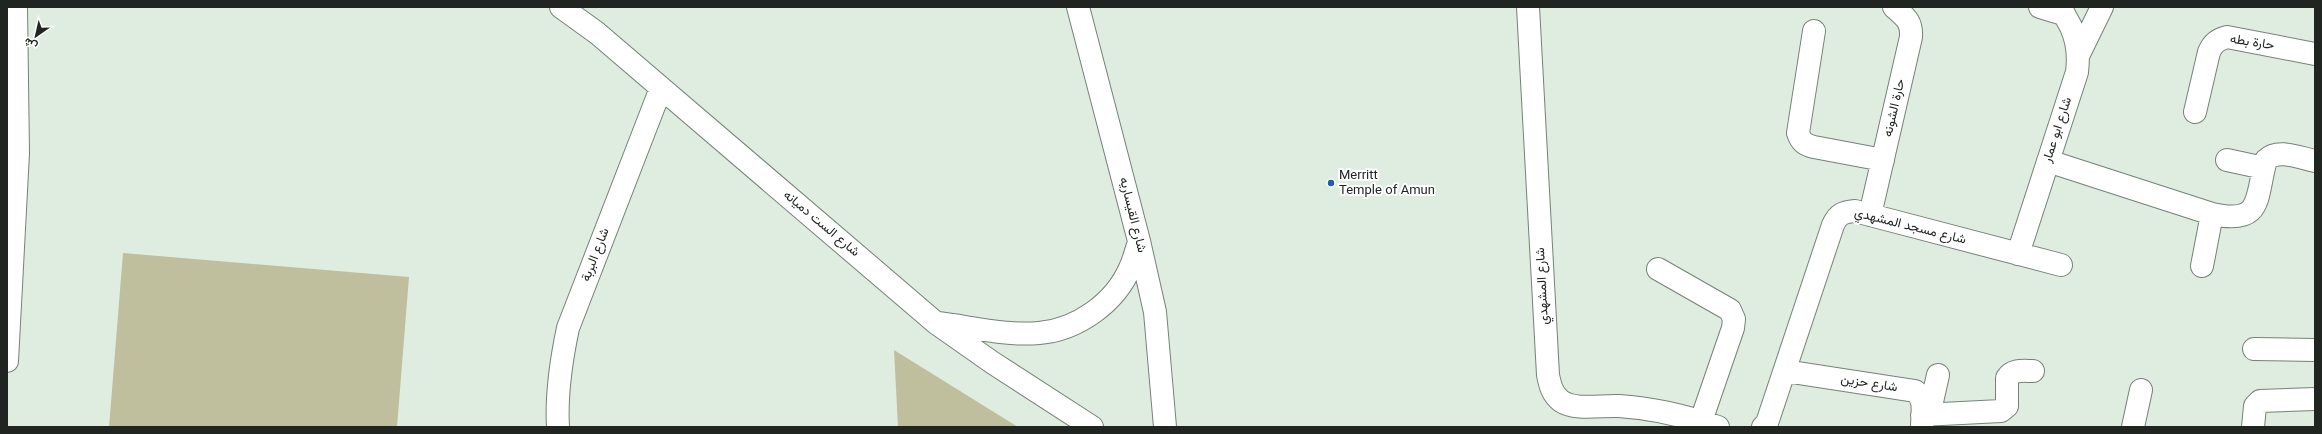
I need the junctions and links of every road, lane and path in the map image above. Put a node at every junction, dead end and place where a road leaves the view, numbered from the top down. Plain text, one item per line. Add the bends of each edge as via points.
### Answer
1 (16, 7) edge
2 (560, 7) edge
3 (1078, 7) edge
4 (1528, 7) edge
5 (1894, 7) edge
6 (2040, 7) edge
7 (2102, 7) edge
8 (2062, 11) edge
9 (1814, 31) dead end
10 (2079, 54) junction
11 (2315, 54) edge
12 (661, 88) junction
13 (2195, 112) dead end
14 (1883, 160) junction
15 (2227, 160) dead end
16 (2315, 160) edge
17 (2048, 161) junction
18 (2264, 168) junction
19 (2212, 214) junction
20 (1870, 215) junction
21 (1139, 241) junction
22 (2018, 254) junction
23 (2061, 265) dead end
24 (2202, 266) dead end
25 (1658, 269) dead end
26 (936, 323) junction
27 (2254, 349) dead end
28 (2315, 350) edge
29 (7, 361) edge
30 (1785, 371) junction
31 (2033, 371) dead end
32 (1938, 375) dead end
33 (2141, 390) dead end
34 (2315, 399) edge
35 (1924, 419) edge
36 (1709, 424) edge
37 (558, 427) edge
38 (1092, 427) edge
39 (1165, 427) edge
40 (1763, 427) edge
41 (2133, 427) edge
42 (2253, 427) edge

1 - 29 street via 18,154
2 - 12 street, شارع الست دميانه via 597,33
3 - 21 street, شارع القيساريه
4 - 36 street, شارع المشهدي via 1548,375 1551,390 1562,402 1661,411
5 - 14 street, حارة الشونه via 1907,17 1912,32
6 - 8 street
7 - 10 street
8 - 10 street, شارع ابو عمار via 2071,26
9 - 14 street via 1798,133 1801,140 1806,145
10 - 17 street, شارع ابو عمار via 2078,72
11 - 13 street, حارة بطه via 2227,37 2219,40 2212,44 2209,52
12 - 26 street, شارع الست دميانه
12 - 37 street, شارع البربة via 568,328 560,366
14 - 20 street, حارة الشونه
15 - 18 street
16 - 18 street via 2272,155 2266,160
17 - 19 street
17 - 22 street, شارع ابو عمار
18 - 19 street via 2256,205 2250,212 2241,217 2230,218
19 - 24 street
20 - 22 street, شارع مسجد المشهدي
20 - 30 street, شارع مسجد المشهدي via 1846,212 1837,216
21 - 26 street via 1130,268 1115,293 1094,312 1068,326 1040,333
21 - 39 street, شارع القيساريه via 1155,312
22 - 23 street, شارع مسجد المشهدي
25 - 36 street via 1730,310 1734,319
26 - 38 street, شارع الست دميانه
27 - 28 street
30 - 35 street, شارع حزين via 1915,391 1923,400
30 - 40 street, شارع مسجد المشهدي via 1768,423
31 - 35 street via 2017,370 2009,375 2007,406 2001,411
32 - 35 street
33 - 41 street
34 - 42 street via 2260,401 2255,406

